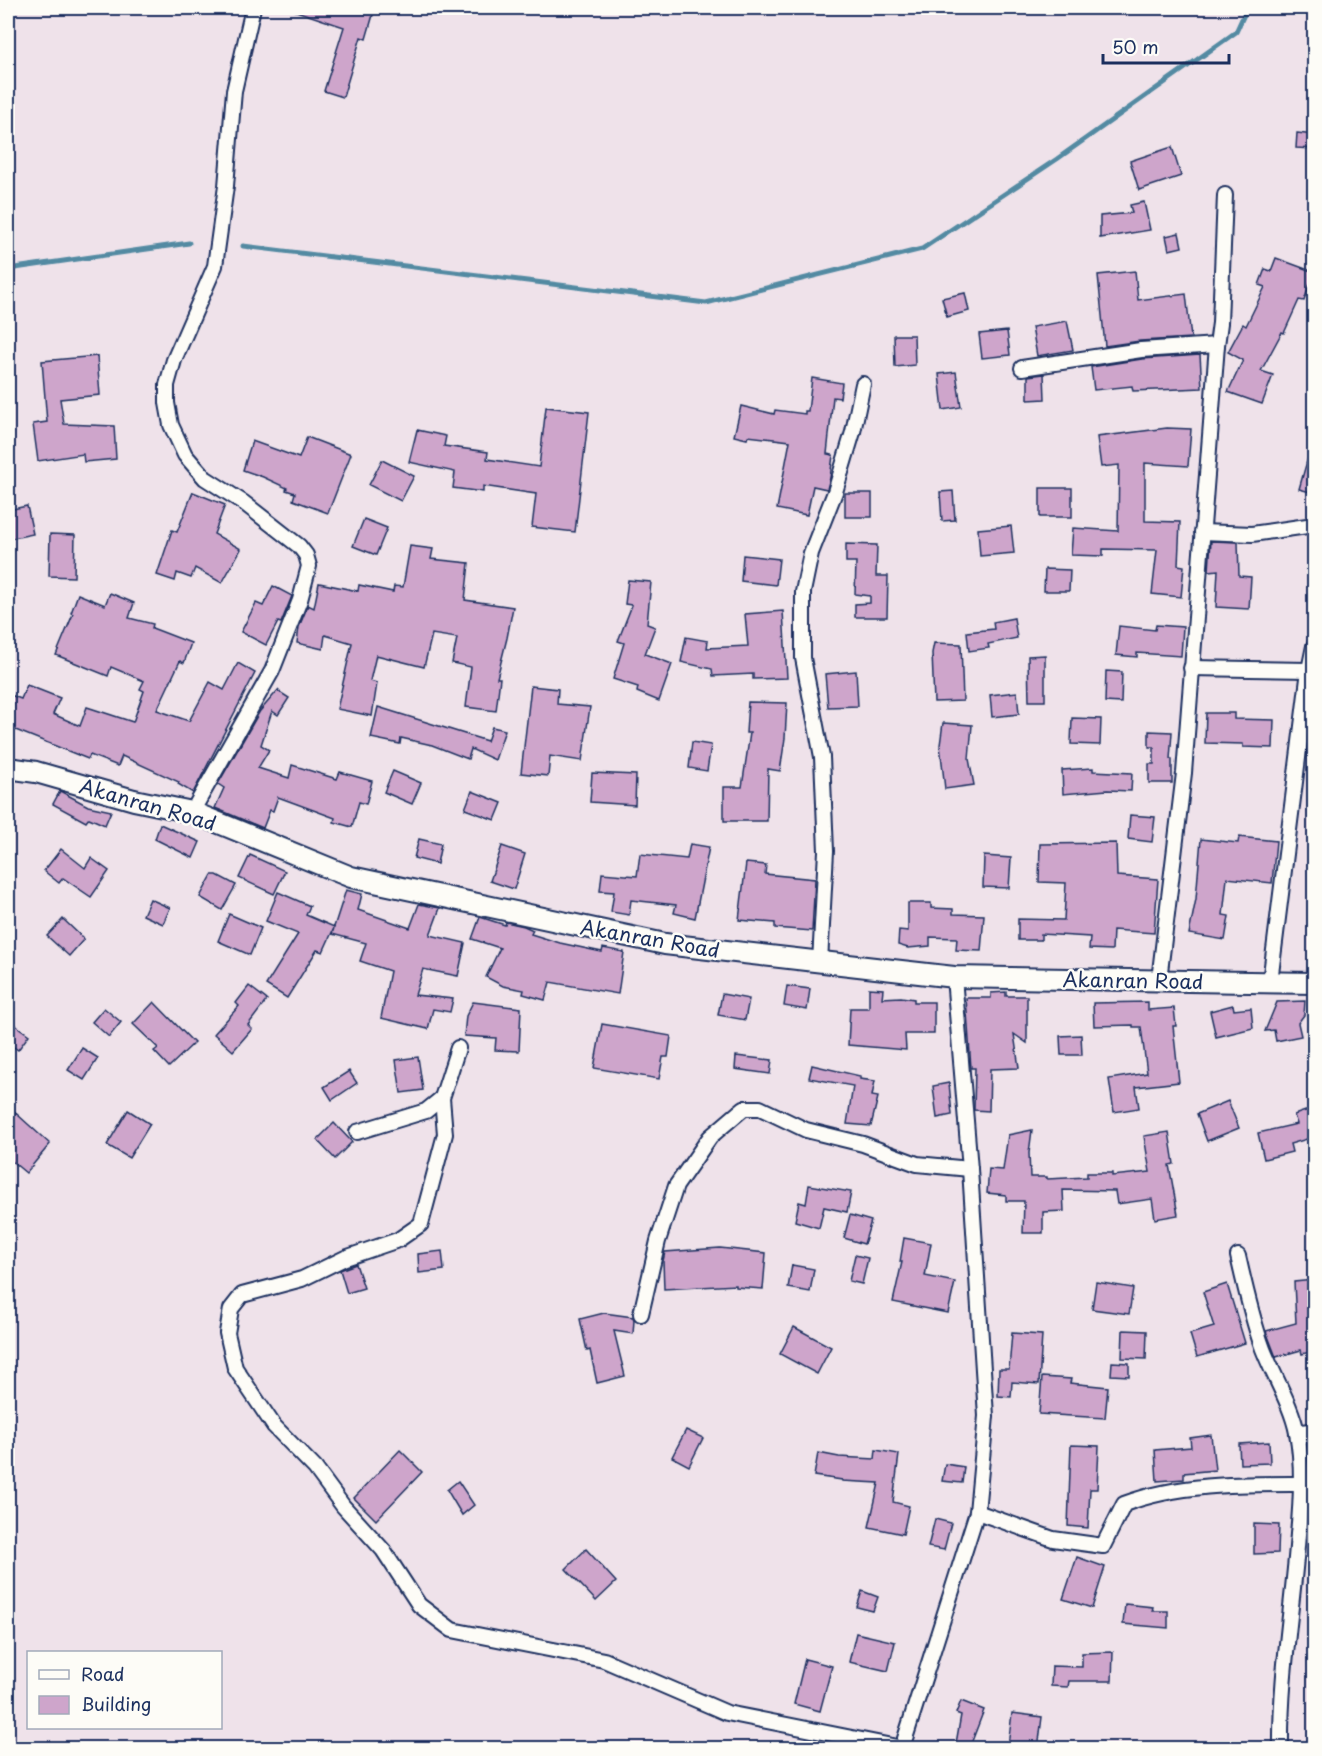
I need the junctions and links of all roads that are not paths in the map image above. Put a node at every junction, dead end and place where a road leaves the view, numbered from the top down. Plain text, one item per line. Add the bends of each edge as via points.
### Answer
1 (253, 8) edge
2 (1225, 195) dead end
3 (1217, 345) junction
4 (1022, 368) dead end
5 (863, 384) dead end
6 (1314, 525) edge
7 (1202, 532) junction
8 (1314, 646) edge
9 (1191, 668) junction
10 (1309, 670) junction
11 (8, 768) edge
12 (192, 812) junction
13 (820, 962) junction
14 (954, 977) junction
15 (1159, 980) junction
16 (1270, 982) junction
17 (1314, 983) edge
18 (458, 1048) dead end
19 (442, 1098) junction
20 (357, 1132) dead end
21 (970, 1169) junction
22 (1238, 1256) dead end
23 (641, 1314) dead end
24 (1314, 1430) edge
25 (1297, 1433) junction
26 (1300, 1484) junction
27 (977, 1512) junction
28 (902, 1748) edge
29 (1281, 1749) edge

1 - 12 street via 234,91 215,266 174,360 167,404 171,425 185,455 198,470 299,546 309,566 272,670
2 - 3 street
3 - 4 street via 1141,350
3 - 7 street
5 - 13 street via 853,432 811,553 803,592 803,658 822,757 826,851
6 - 7 street via 1252,534
7 - 9 street
8 - 10 street
9 - 10 street
9 - 15 street via 1184,773
10 - 16 street
11 - 12 main road, Akanran Road
12 - 13 main road, Akanran Road via 351,877 665,945
13 - 14 main road, Akanran Road
14 - 15 main road, Akanran Road
14 - 21 street
15 - 16 main road, Akanran Road
16 - 17 main road, Akanran Road
18 - 19 street
19 - 20 street via 426,1111
19 - 28 street via 445,1134 421,1224 398,1240 345,1258 302,1279 242,1295 231,1309 227,1333 235,1368 274,1426 315,1468 383,1550 419,1605 452,1630 604,1660 727,1713
21 - 23 street via 917,1164 863,1144 806,1130 760,1108 744,1108 710,1137 676,1186
21 - 27 street via 986,1416
22 - 25 street via 1263,1349
24 - 25 street
25 - 26 street
26 - 27 street via 1227,1484 1144,1497 1124,1504 1103,1546 1053,1539
26 - 29 street
27 - 28 street

